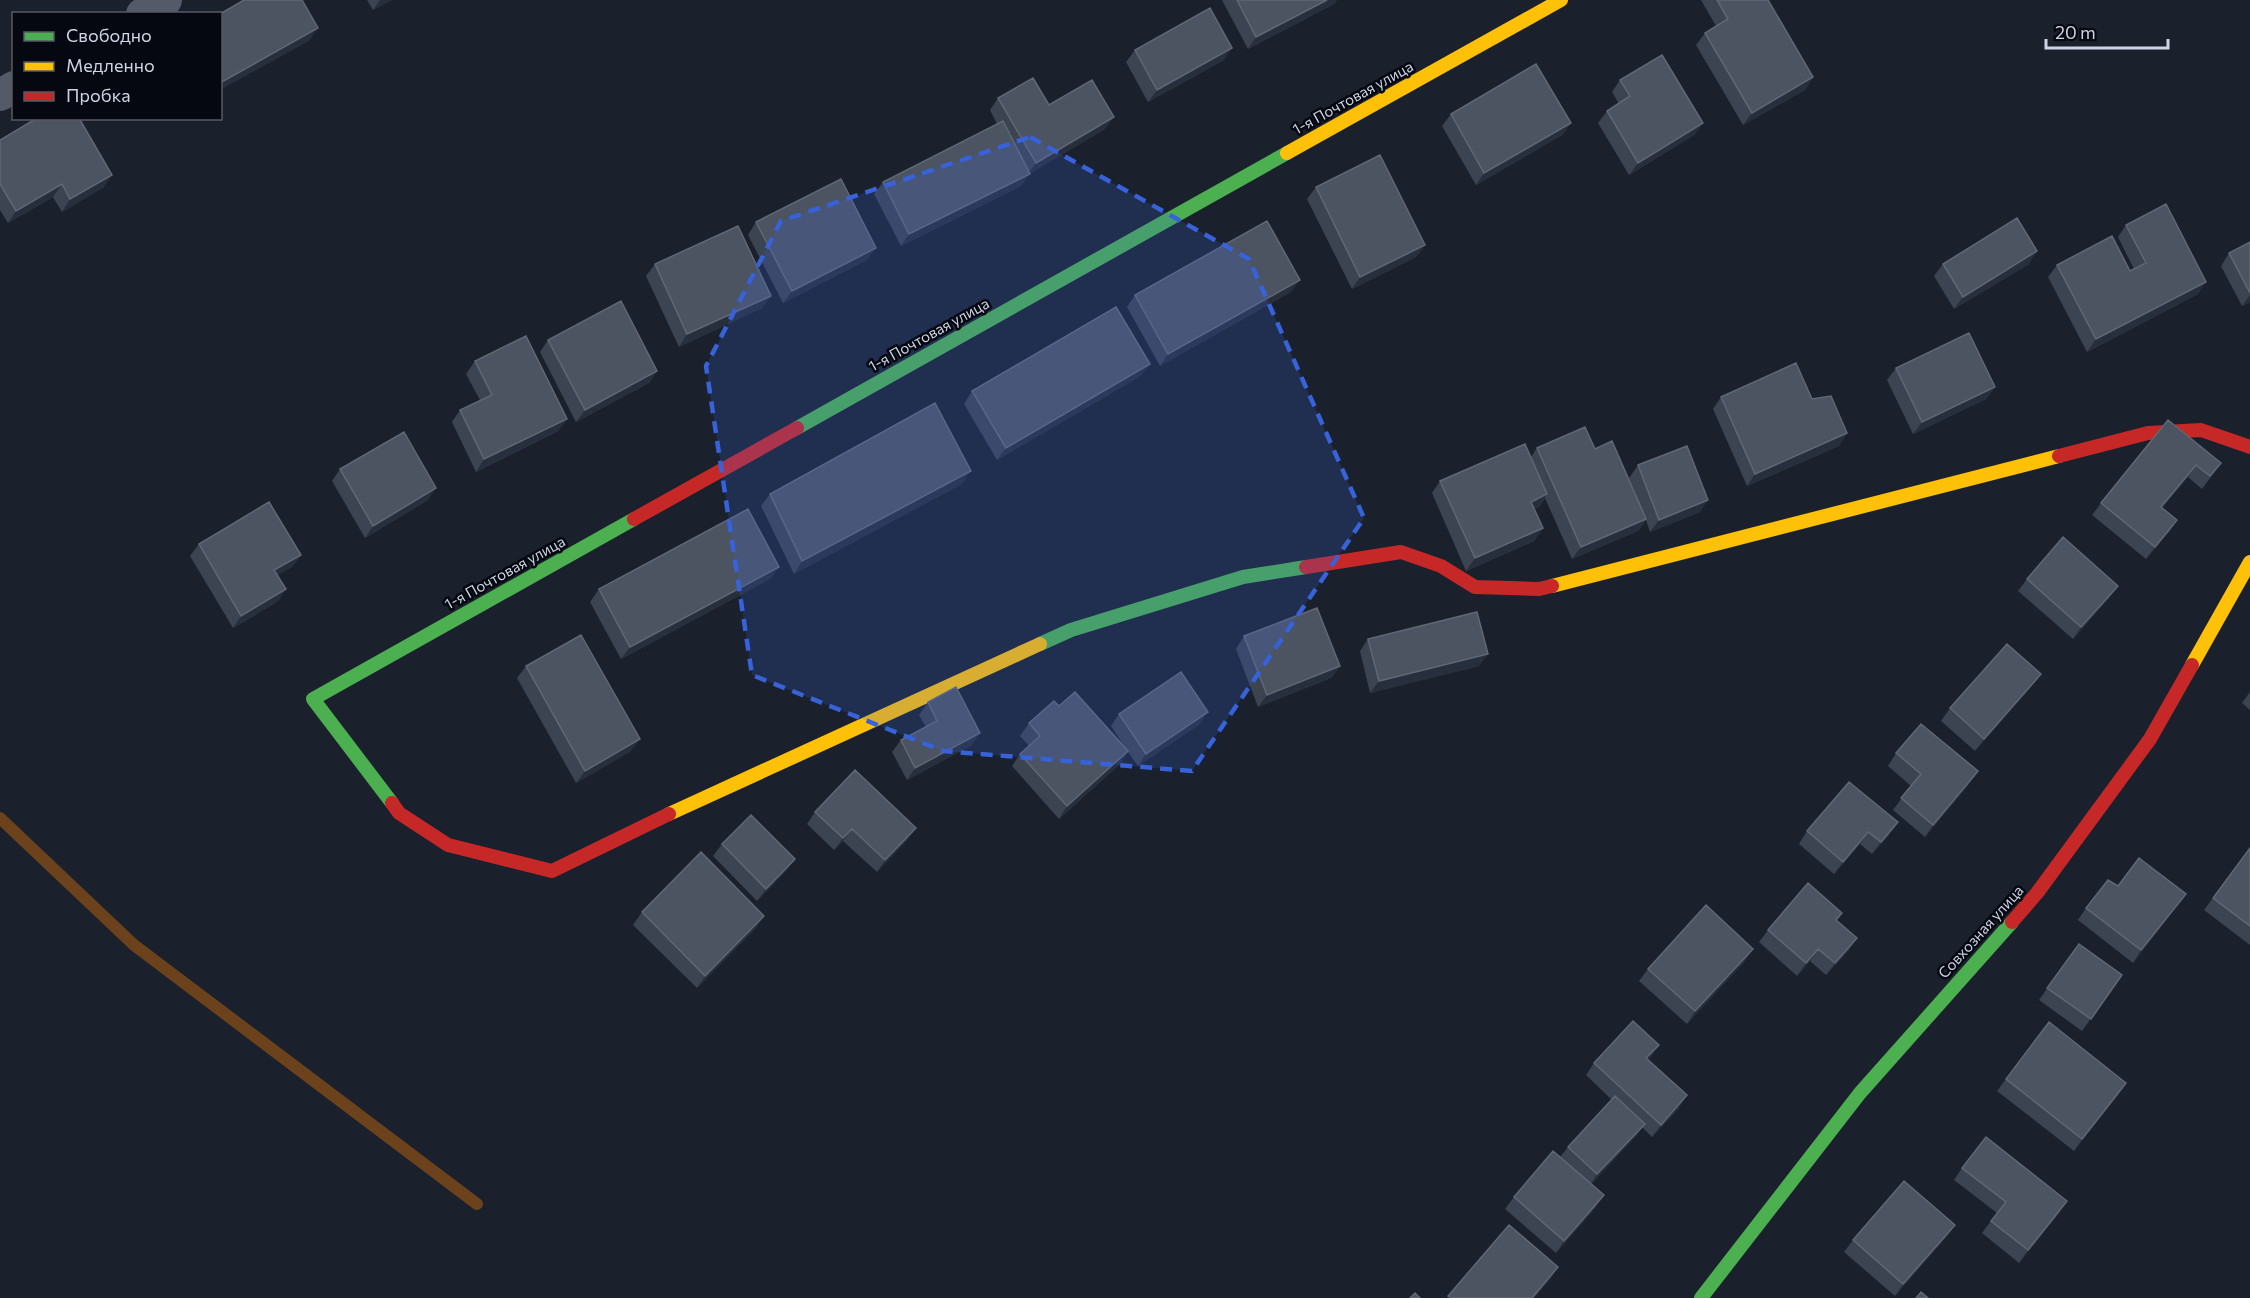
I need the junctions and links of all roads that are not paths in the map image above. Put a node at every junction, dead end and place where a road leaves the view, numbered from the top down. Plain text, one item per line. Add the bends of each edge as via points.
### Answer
1 (166, 0) edge
2 (1560, 0) edge
3 (145, 12) edge
4 (2250, 447) edge
5 (2250, 562) edge
6 (1701, 1298) edge

1 - 3 street
2 - 4 street, 1-я Почтовая улица via 313,699 399,813 448,845 552,871 1071,630 1243,577 1401,552 1441,566 1475,587 1539,589 2148,433 2201,430
5 - 6 street, Совхозная улица via 2150,739 2037,893 1860,1092

